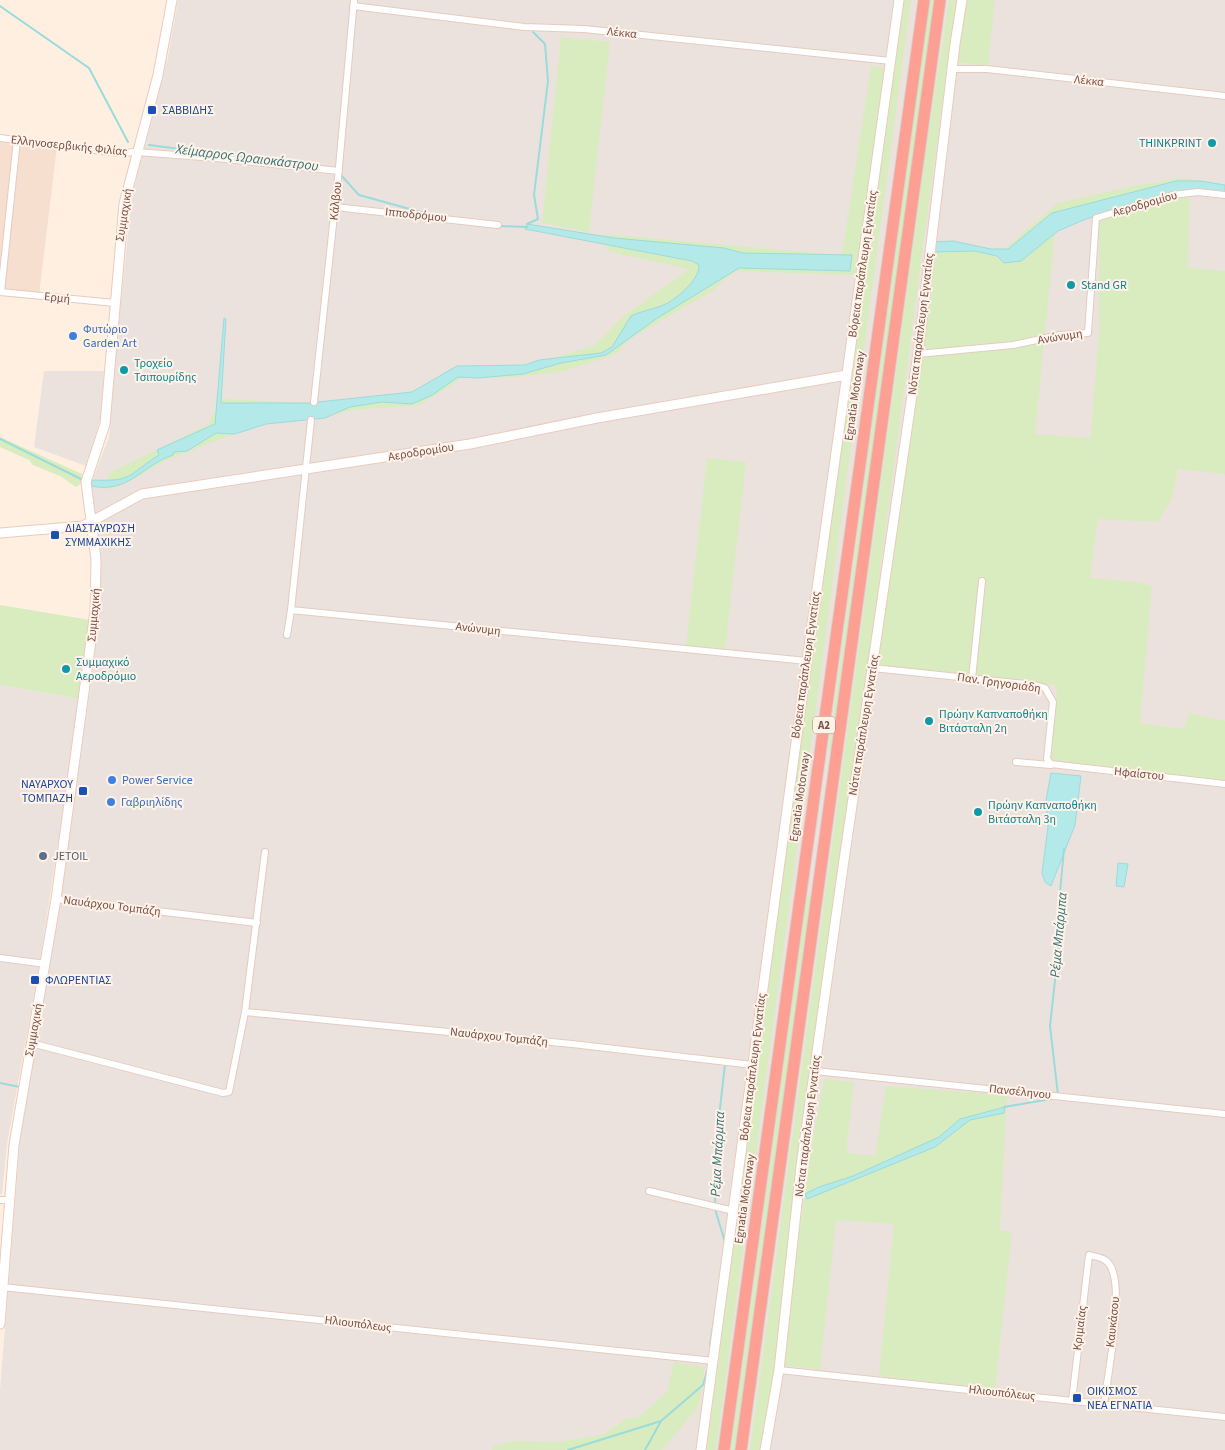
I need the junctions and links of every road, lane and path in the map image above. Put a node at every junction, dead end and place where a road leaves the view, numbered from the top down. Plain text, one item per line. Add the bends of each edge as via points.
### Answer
1 (172, 0) edge
2 (899, 0) edge
3 (924, 0) edge
4 (940, 0) edge
5 (962, 0) edge
6 (354, 3) edge
7 (891, 61) junction
8 (954, 69) junction
9 (1225, 96) edge
10 (0, 138) edge
11 (17, 140) junction
12 (137, 152) junction
13 (339, 171) junction
14 (1225, 195) edge
15 (335, 207) junction
16 (1096, 218) joint
17 (498, 225) dead end
18 (0, 292) edge
19 (115, 303) junction
20 (918, 354) junction
21 (847, 375) junction
22 (314, 402) dead end
23 (311, 420) dead end
24 (305, 470) junction
25 (92, 521) junction
26 (0, 533) edge
27 (982, 581) dead end
28 (291, 610) junction
29 (287, 636) dead end
30 (807, 660) junction
31 (873, 668) junction
32 (972, 679) junction
33 (1016, 762) dead end
34 (1051, 764) junction
35 (1225, 784) edge
36 (265, 852) dead end
37 (56, 899) junction
38 (257, 924) junction
39 (0, 958) edge
40 (46, 964) junction
41 (245, 1012) junction
42 (31, 1042) junction
43 (753, 1065) junction
44 (815, 1071) junction
45 (1225, 1114) edge
46 (649, 1191) dead end
47 (4, 1200) edge
48 (734, 1211) junction
49 (1089, 1255) joint
50 (2, 1286) junction
51 (0, 1324) edge
52 (714, 1361) junction
53 (779, 1370) junction
54 (1072, 1401) junction
55 (1104, 1404) junction
56 (1225, 1416) edge
57 (701, 1450) edge
58 (724, 1450) edge
59 (741, 1450) edge
60 (764, 1450) edge

1 - 12 street, Συμμαχική via 158,75
2 - 7 street, Βόρεια παράπλευρη Εγνατίας
3 - 58 highway, Egnatia Motorway / Α2
4 - 59 highway, Α2
5 - 8 street, Νότια παράπλευρη Εγνατίας
6 - 7 street, Λέκκα via 524,27 584,29
6 - 13 street, Κάλβου
7 - 21 street, Βόρεια παράπλευρη Εγνατίας
8 - 9 street, Λέκκα
8 - 20 street, Νότια παράπλευρη Εγνατίας
10 - 11 street, Ελληνοσερβικής Φιλίας
11 - 12 street, Ελληνοσερβικής Φιλίας via 118,154
11 - 18 street
12 - 13 street, Ελληνοσερβικής Φιλίας
12 - 19 street, Συμμαχική via 123,213
13 - 15 street, Κάλβου
14 - 16 street, Αεροδρομίου via 1194,192 1172,195
15 - 17 street, Ιπποδρόμου
15 - 22 street, Κάλβου
16 - 20 street, Ανώνυμη via 1088,333 1013,345
18 - 19 street, Ερμή
19 - 25 street, Συμμαχική via 105,424 86,482
20 - 31 street, Νότια παράπλευρη Εγνατίας
21 - 24 street, Αεροδρομίου via 598,418 470,444
21 - 30 street, Βόρεια παράπλευρη Εγνατίας
23 - 24 street
24 - 25 street, Αεροδρομίου via 142,494
24 - 28 street
25 - 26 street, Αεροδρομίου via 78,528
25 - 37 street, Συμμαχική via 96,560 95,612
27 - 32 street
28 - 29 street
28 - 30 street, Ανώνυμη
30 - 43 street, Βόρεια παράπλευρη Εγνατίας
31 - 32 street, Παν. Γρηγοριάδη
31 - 44 street, Νότια παράπλευρη Εγνατίας
32 - 34 street, Παν. Γρηγοριάδη via 1035,685 1047,690 1053,702 1047,759
33 - 34 street, Ηφαίστου
34 - 35 street, Ηφαίστου
36 - 38 street
37 - 38 street, Ναυάρχου Τομπάζη
37 - 40 street, Συμμαχική
38 - 41 street
39 - 40 street
40 - 42 street, Συμμαχική
41 - 42 street via 229,1092 223,1093
41 - 43 street, Ναυάρχου Τομπάζη
42 - 47 street, Συμμαχική
43 - 48 street, Βόρεια παράπλευρη Εγνατίας
44 - 45 street, Πανσέληνου
44 - 53 street, Νότια παράπλευρη Εγνατίας via 801,1166
46 - 48 street
47 - 50 street, Συμμαχική
48 - 52 street, Βόρεια παράπλευρη Εγνατίας
49 - 54 street, Κριμαίας
49 - 55 street, Καυκάσου via 1101,1257 1112,1268 1117,1294
50 - 51 street, Συμμαχική
50 - 52 street, Ηλιουπόλεως
52 - 57 street, Βόρεια παράπλευρη Εγνατίας
53 - 54 street, Ηλιουπόλεως
53 - 60 street, Νότια παράπλευρη Εγνατίας
54 - 55 street, Ηλιουπόλεως
55 - 56 street, Ηλιουπόλεως

